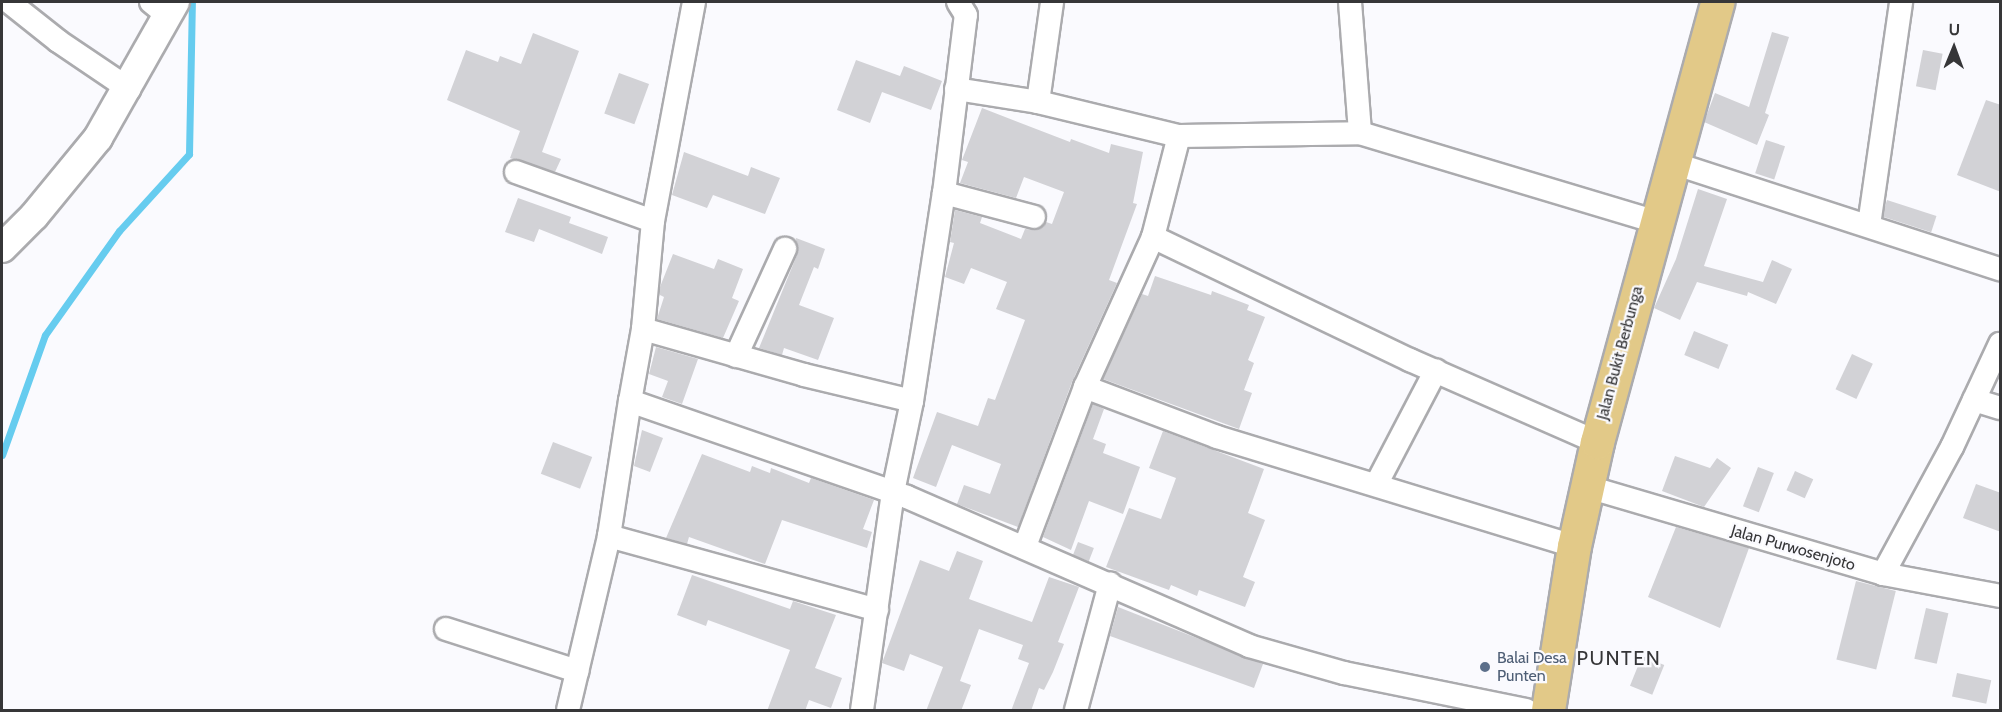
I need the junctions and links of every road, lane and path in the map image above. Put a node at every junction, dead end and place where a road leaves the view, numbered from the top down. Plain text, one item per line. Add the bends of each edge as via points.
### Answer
1 (9, 2) edge
2 (958, 2) edge
3 (1052, 2) edge
4 (1350, 2) edge
5 (1717, 2) edge
6 (1901, 2) edge
7 (690, 3) edge
8 (164, 6) edge
9 (129, 89) junction
10 (956, 89) junction
11 (1038, 102) junction
12 (1359, 133) junction
13 (1179, 135) junction
14 (1673, 163) junction
15 (516, 172) dead end
16 (944, 193) junction
17 (1034, 217) dead end
18 (653, 221) junction
19 (1654, 221) junction
20 (1869, 225) junction
21 (1153, 237) junction
22 (2, 248) edge
23 (785, 249) dead end
24 (2001, 269) edge
25 (643, 329) junction
26 (2001, 344) edge
27 (735, 356) junction
28 (1436, 370) junction
29 (1085, 387) junction
30 (912, 400) junction
31 (1974, 400) junction
32 (630, 401) junction
33 (2001, 408) edge
34 (1597, 442) junction
35 (1377, 483) junction
36 (1588, 487) junction
37 (893, 492) junction
38 (609, 536) junction
39 (1025, 546) junction
40 (1574, 546) junction
41 (1883, 574) junction
42 (1110, 584) junction
43 (2001, 596) edge
44 (877, 610) junction
45 (446, 629) dead end
46 (577, 672) junction
47 (568, 711) edge
48 (862, 711) edge
49 (1076, 711) edge
50 (1526, 711) edge
51 (1548, 711) edge

1 - 9 street
2 - 10 street via 966,15
3 - 11 street
4 - 12 street
5 - 14 main road, Jalan Bukit Berbunga
6 - 20 street
7 - 18 street
8 - 9 street
9 - 22 street via 98,138 60,186
10 - 11 street
10 - 16 street
11 - 13 street
12 - 13 street
12 - 19 street
13 - 21 street
14 - 19 main road, Jalan Bukit Berbunga
14 - 20 street
15 - 18 street
16 - 17 street
16 - 30 street
18 - 25 street
19 - 34 main road, Jalan Bukit Berbunga
20 - 24 street
21 - 28 street
21 - 29 street
23 - 27 street
25 - 27 street
25 - 32 street
26 - 31 street
27 - 30 street
28 - 34 street
28 - 35 street
29 - 35 street via 1217,437
29 - 39 street
30 - 37 street
31 - 33 street
31 - 41 street
32 - 37 street
32 - 38 street
34 - 36 main road, Jalan Bukit Berbunga
35 - 40 street
36 - 40 main road, Jalan Bukit Berbunga
36 - 41 street, Jalan Purwosenjoto
37 - 39 street
37 - 44 street
38 - 44 street
38 - 46 street
39 - 42 street
40 - 51 main road, Jalan Bukit Berbunga
41 - 43 street, Jalan Purwosenjoto
42 - 49 street
42 - 50 street via 1249,646 1344,673
44 - 48 street
45 - 46 street
46 - 47 street

